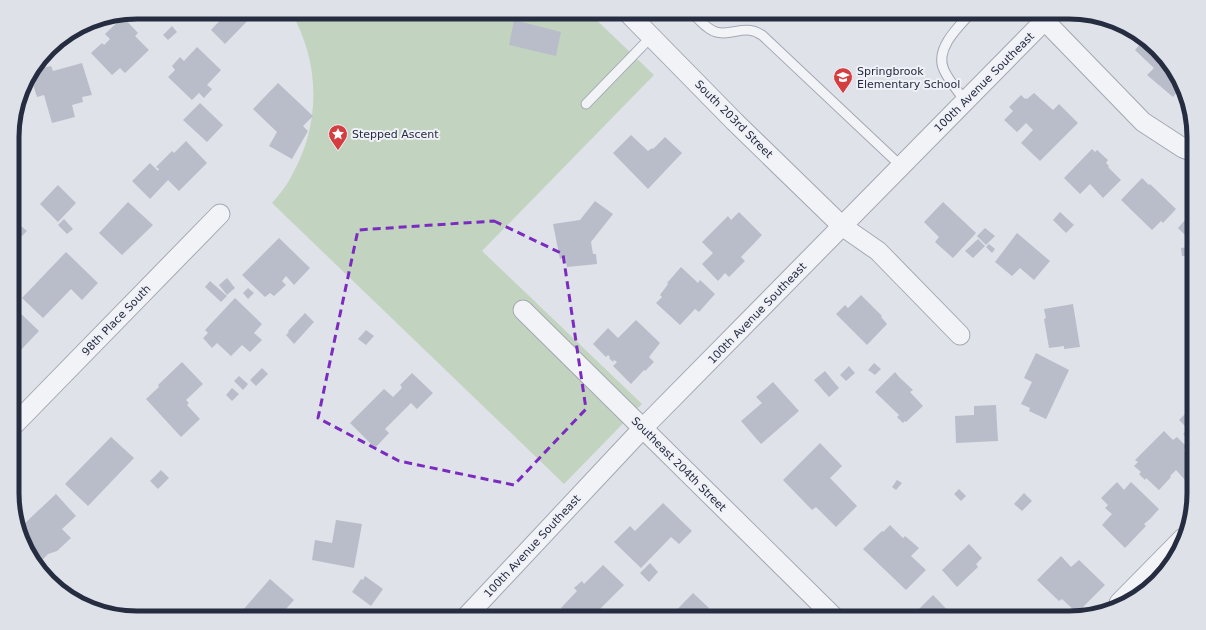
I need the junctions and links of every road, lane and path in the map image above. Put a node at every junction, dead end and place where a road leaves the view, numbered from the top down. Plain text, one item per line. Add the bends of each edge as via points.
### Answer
1 (634, 19) edge
2 (698, 19) edge
3 (966, 19) edge
4 (1046, 19) edge
5 (1052, 19) edge
6 (651, 36) junction
7 (965, 101) junction
8 (586, 104) dead end
9 (1187, 150) edge
10 (901, 166) junction
11 (220, 214) dead end
12 (842, 226) junction
13 (523, 310) dead end
14 (960, 335) dead end
15 (19, 420) edge
16 (643, 428) junction
17 (1173, 548) edge
18 (1126, 596) edge
19 (472, 611) edge
20 (828, 611) edge

1 - 6 street, South 203rd Street
2 - 10 lane via 715,32 748,30 762,35
3 - 7 lane via 950,36 943,54 943,70
4 - 7 street, 100th Avenue Southeast
5 - 9 street via 1142,122
6 - 8 lane
6 - 12 street, South 203rd Street
7 - 10 street, 100th Avenue Southeast
10 - 12 street, 100th Avenue Southeast
11 - 15 street, 98th Place South
12 - 14 street, South 203rd Street via 878,251
12 - 16 street, 100th Avenue Southeast
13 - 16 street, Southeast 204th Street
16 - 19 street, 100th Avenue Southeast
16 - 20 street, Southeast 204th Street
17 - 18 street

